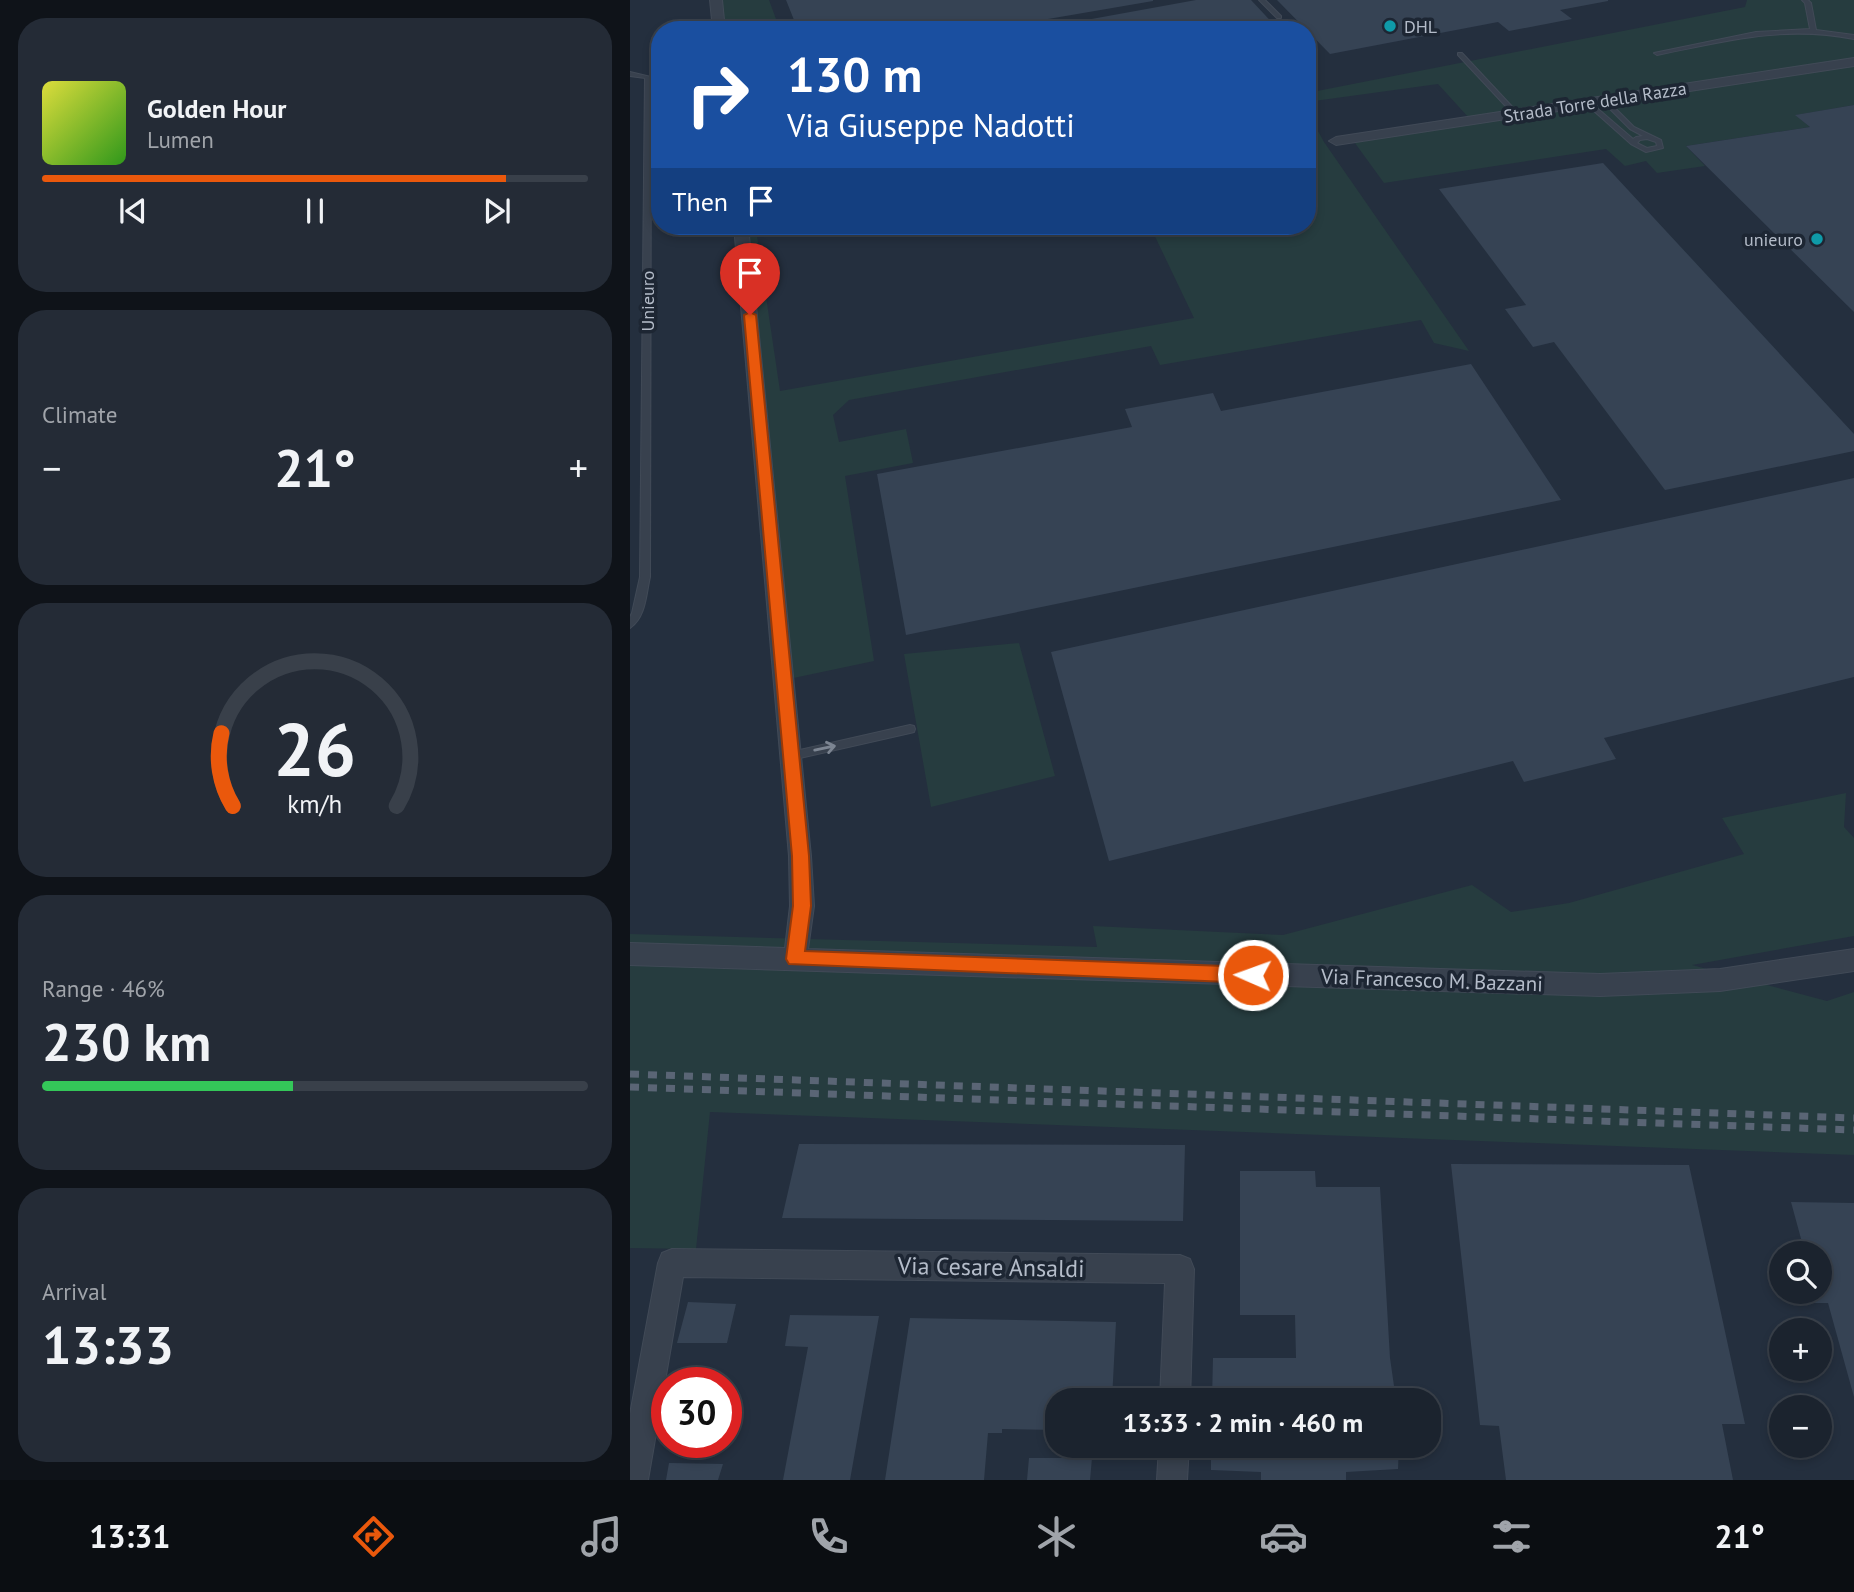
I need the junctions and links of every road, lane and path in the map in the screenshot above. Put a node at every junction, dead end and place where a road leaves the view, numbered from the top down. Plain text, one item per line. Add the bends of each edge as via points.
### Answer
1 (716, 0) edge
2 (1262, 0) edge
3 (1805, 0) edge
4 (1279, 17) dead end
5 (718, 21) edge
6 (1813, 29) junction
7 (1854, 37) edge
8 (1657, 53) dead end
9 (1460, 54) dead end
10 (1854, 62) edge
11 (630, 74) edge
12 (1604, 100) junction
13 (1588, 103) junction
14 (1516, 114) junction
15 (1651, 137) junction
16 (1336, 141) dead end
17 (1633, 143) junction
18 (742, 235) edge
19 (630, 624) edge
20 (910, 729) dead end
21 (791, 756) junction
22 (630, 954) edge
23 (795, 959) junction
24 (1854, 960) edge
25 (1175, 1388) edge
26 (1173, 1458) edge
27 (633, 1480) edge
28 (1172, 1480) edge

1 - 5 street
2 - 4 lane
3 - 6 lane
6 - 7 lane
6 - 8 lane
9 - 14 lane
10 - 12 street, Strada Torre della Razza
11 - 19 lane, Unieuro via 648,77 645,577 637,614
12 - 13 street, Strada Torre della Razza
12 - 15 lane via 1632,128
13 - 14 street, Strada Torre della Razza
13 - 17 lane
14 - 16 street, Strada Torre della Razza
15 - 17 lane
15 - 17 lane via 1661,147 1646,150
18 - 21 street
21 -> 20 lane
21 - 23 street via 802,906
22 - 23 street, Via Francesco M. Bazzani
23 - 24 street, Via Francesco M. Bazzani via 1600,985 1720,980
25 - 27 street, Via Cesare Ansaldi via 1180,1269 671,1263
26 - 28 street

